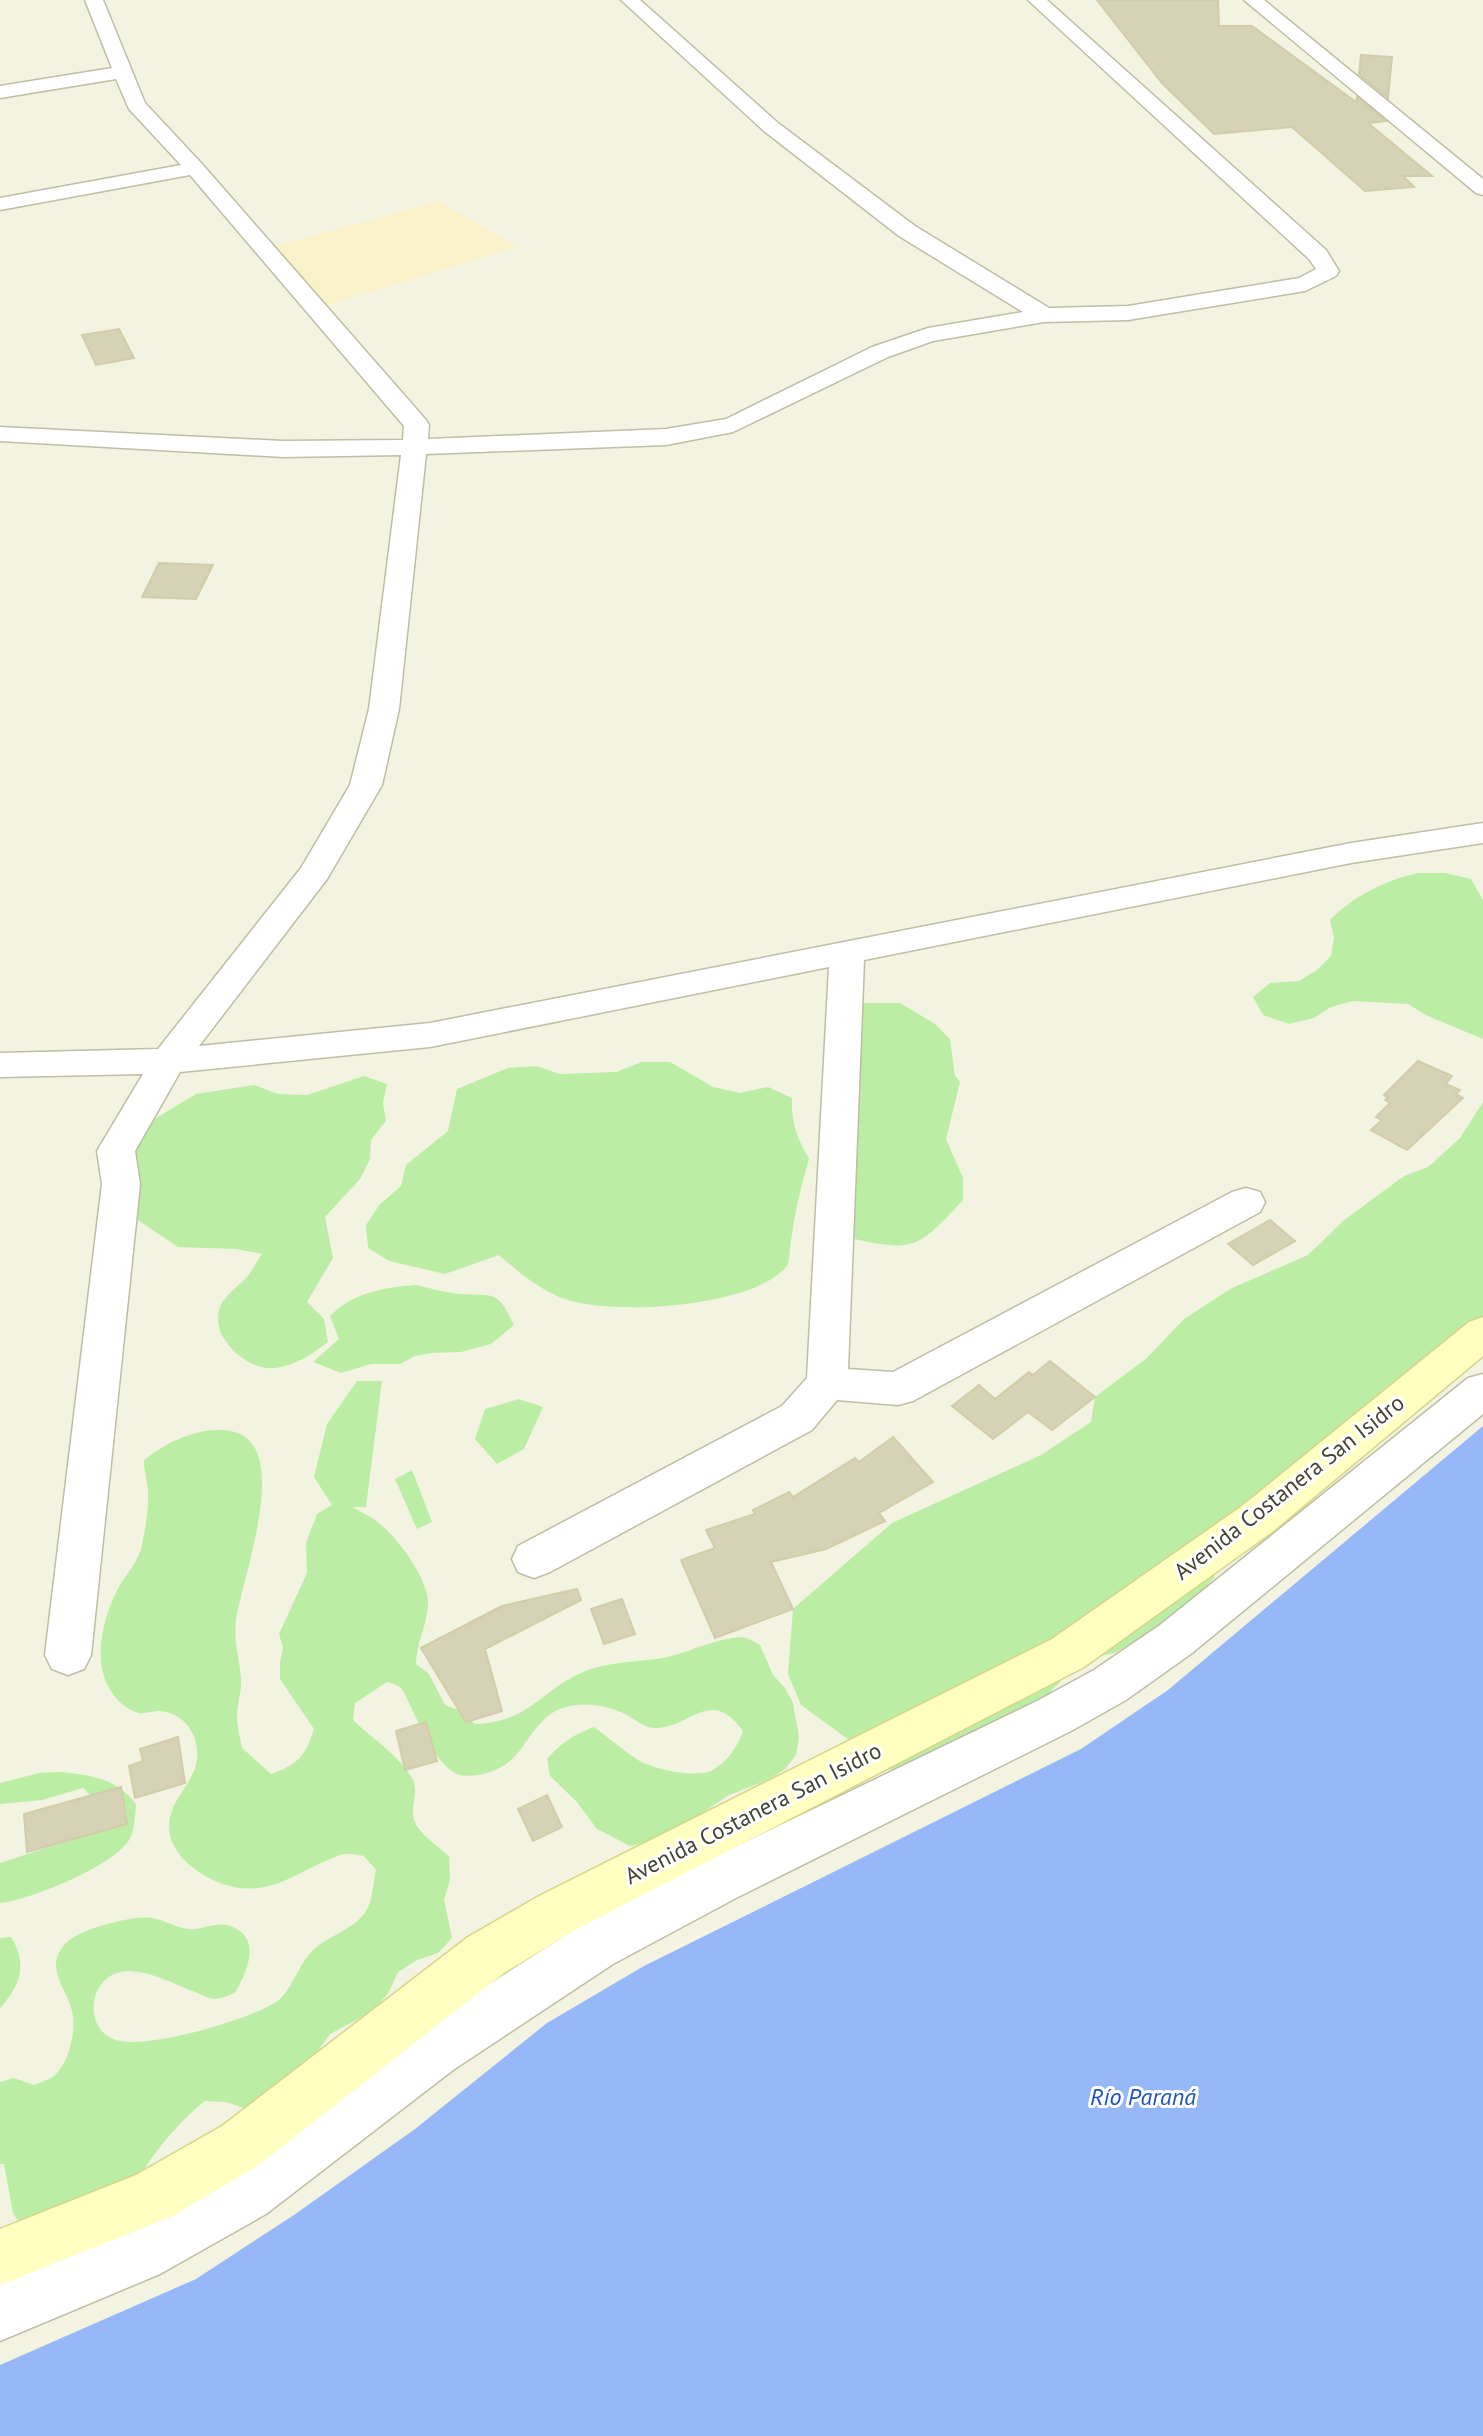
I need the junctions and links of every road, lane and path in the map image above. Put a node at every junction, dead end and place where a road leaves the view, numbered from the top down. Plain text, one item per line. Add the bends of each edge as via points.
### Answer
1 (94, 0) edge
2 (630, 0) edge
3 (1037, 0) edge
4 (1253, 0) edge
5 (123, 72) junction
6 (0, 92) edge
7 (195, 168) junction
8 (1483, 189) edge
9 (0, 204) edge
10 (1044, 315) junction
11 (0, 434) edge
12 (416, 447) junction
13 (1483, 833) edge
14 (847, 953) junction
15 (168, 1062) junction
16 (0, 1065) edge
17 (1246, 1202) dead end
18 (1483, 1333) edge
19 (827, 1383) junction
20 (1483, 1390) edge
21 (534, 1559) dead end
22 (68, 1655) dead end
23 (0, 2257) edge
24 (0, 2312) edge

1 - 5 street
2 - 10 street via 771,127 907,231
3 - 10 street via 1318,255 1328,271 1304,284 1128,313
4 - 8 street
5 - 6 street
5 - 7 street via 136,105
7 - 9 street
7 - 12 street via 417,425
10 - 12 street via 916,339 880,352 733,425 666,437
11 - 12 street via 283,449
12 - 15 street via 384,709 366,785 315,872
13 - 14 street via 1351,853
14 - 15 street via 430,1035
14 - 19 street
15 - 16 street
15 - 22 street via 116,1151 121,1184
17 - 19 street via 898,1388
18 - 23 main road, Avenida Costanera San Isidro via 1257,1519 1068,1653 557,1913 486,1955 241,2145 153,2196
19 - 21 street via 797,1418
20 - 24 street via 1176,1639 1110,1685 595,1946 434,2051 246,2194 141,2254

